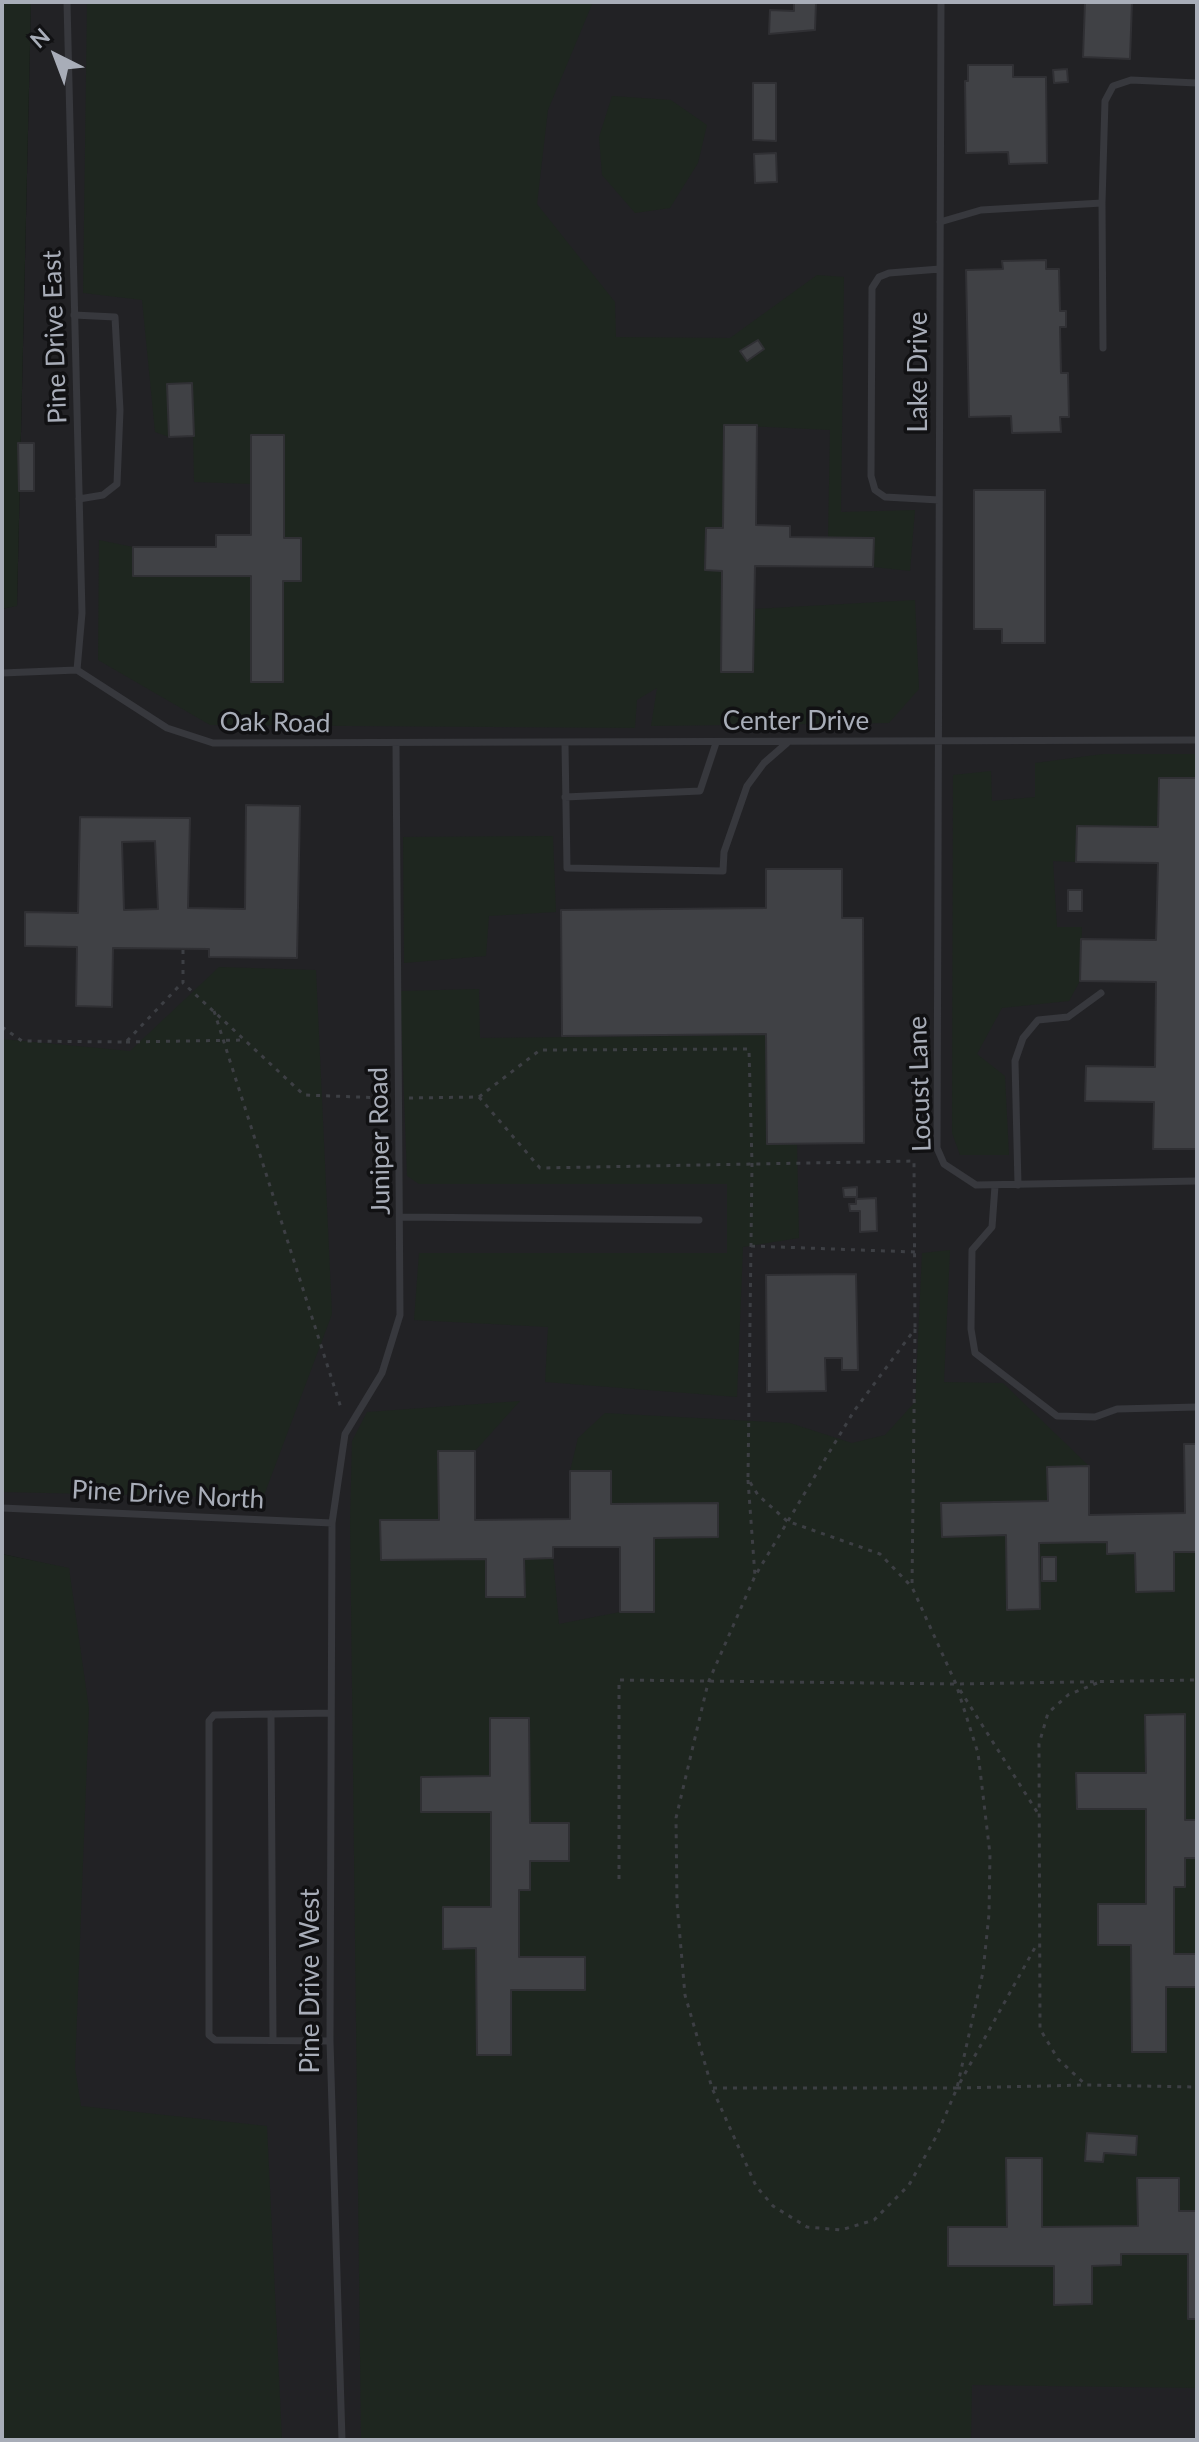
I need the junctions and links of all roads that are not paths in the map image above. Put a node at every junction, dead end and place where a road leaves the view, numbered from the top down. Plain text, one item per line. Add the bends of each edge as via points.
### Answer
1 (67, 2) edge
2 (941, 2) edge
3 (1197, 83) edge
4 (1102, 203) junction
5 (940, 222) junction
6 (940, 269) junction
7 (74, 315) junction
8 (1103, 348) dead end
9 (79, 499) junction
10 (939, 500) junction
11 (77, 670) junction
12 (2, 673) edge
13 (1197, 740) edge
14 (937, 742) junction
15 (716, 743) junction
16 (787, 743) junction
17 (565, 744) junction
18 (396, 745) junction
19 (565, 797) junction
20 (1101, 993) dead end
21 (1197, 1181) edge
22 (1018, 1185) junction
23 (995, 1186) junction
24 (401, 1217) junction
25 (699, 1220) dead end
26 (1197, 1407) edge
27 (2, 1508) edge
28 (332, 1523) junction
29 (331, 1713) junction
30 (271, 1714) junction
31 (273, 2040) junction
32 (330, 2041) junction
33 (342, 2440) edge

1 - 7 lane, Pine Drive East
2 - 5 lane, Lake Drive
3 - 4 lane via 1131,80 1113,86 1105,101
4 - 5 lane via 981,210
4 - 8 lane
5 - 6 lane, Lake Drive
6 - 10 lane, Lake Drive
6 - 10 lane via 889,273 872,288 871,476 875,490 885,497
7 - 9 lane, Pine Drive East
7 - 9 lane via 115,317 120,410 117,484 103,495
9 - 11 lane, Pine Drive East via 82,613
10 - 14 lane, Lake Drive
11 - 12 lane
11 - 18 lane, Oak Road via 167,728 213,743
13 - 14 lane, Center Drive
14 - 16 lane, Center Drive
14 - 23 lane, Locust Lane via 937,1148 958,1177
15 - 16 lane, Center Drive
15 - 17 lane, Center Drive
15 - 19 lane via 700,791
16 - 19 lane via 747,786 724,852 723,871 567,868
17 - 18 lane, Center Drive
17 - 19 lane
18 - 24 lane, Juniper Road
20 - 22 lane via 1068,1017 1038,1020 1023,1038 1015,1061
21 - 22 lane, Locust Lane
22 - 23 lane, Locust Lane
23 - 26 lane via 992,1227 972,1250 975,1353 1057,1416
24 - 25 lane
24 - 28 lane, Juniper Road via 400,1315 382,1373 345,1434
27 - 28 lane, Pine Drive North
28 - 29 lane, Pine Drive West
29 - 30 lane
29 - 32 lane, Pine Drive West
30 - 31 lane
30 - 31 lane via 214,1715 209,1721 209,2035 215,2040
31 - 32 lane
32 - 33 lane, Pine Drive West

